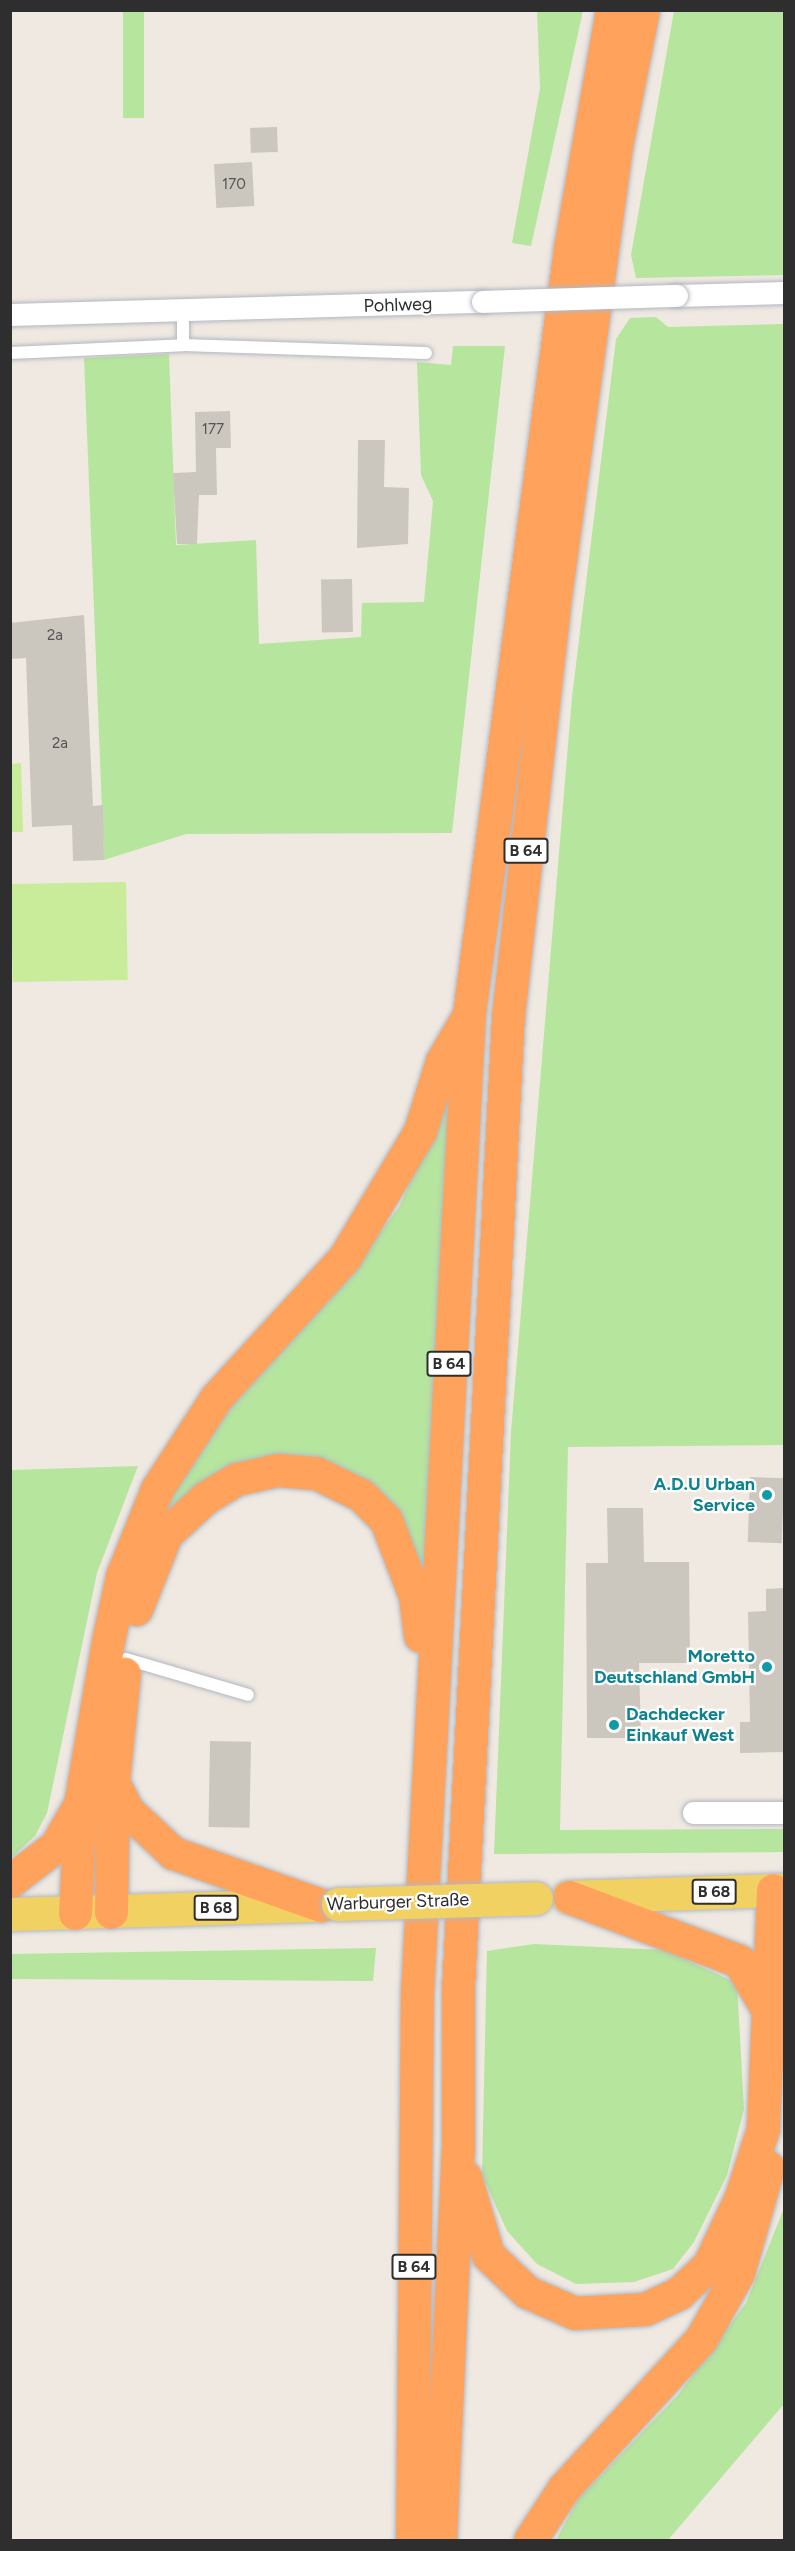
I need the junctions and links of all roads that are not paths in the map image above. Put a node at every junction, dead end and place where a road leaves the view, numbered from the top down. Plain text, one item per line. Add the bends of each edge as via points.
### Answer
1 (612, 10) edge
2 (643, 10) edge
3 (784, 293) edge
4 (183, 312) junction
5 (10, 315) edge
6 (183, 345) junction
7 (426, 352) dead end
8 (10, 353) edge
9 (469, 1014) junction
10 (126, 1659) junction
11 (248, 1695) dead end
12 (430, 1715) junction
13 (113, 1782) junction
14 (81, 1799) junction
15 (694, 1813) dead end
16 (784, 1813) edge
17 (10, 1881) edge
18 (779, 1890) edge
19 (569, 1897) junction
20 (329, 1904) junction
21 (111, 1912) junction
22 (75, 1913) junction
23 (10, 1914) edge
24 (770, 2014) junction
25 (784, 2081) edge
26 (458, 2150) junction
27 (412, 2541) edge
28 (440, 2541) edge
29 (530, 2541) edge

1 - 9 highway, B 64 via 570,248
2 - 26 highway, B 64 via 616,146 552,612 508,1016 458,1989
3 - 4 street, Pohlweg, bridge
4 - 5 street, Pohlweg
4 - 6 lane
6 - 7 lane
6 - 8 lane
9 - 12 highway, B 64
9 - 14 highway via 442,1060 420,1131 345,1257 216,1398 157,1489 122,1576
10 - 11 lane
10 - 12 highway via 139,1593 166,1534 205,1498 237,1479 278,1470 316,1473 362,1495 386,1520 415,1596
10 - 13 highway
12 - 27 highway, B 64 via 417,1993
13 - 20 highway via 128,1812 173,1852
13 - 21 highway
14 - 17 highway via 56,1846
14 - 22 highway
15 - 16 street
18 - 19 main road, Warburger Straße / B 68
18 - 24 highway
19 - 20 main road, Warburger Straße / B 68, bridge
19 - 24 highway via 739,1961
20 - 21 main road, Warburger Straße / B 68
21 - 22 main road, Warburger Straße / B 68
22 - 23 main road, Warburger Straße / B 68
24 - 26 highway via 763,2129 741,2197 709,2265 679,2293 645,2309 575,2313 527,2292 488,2255
25 - 29 highway via 760,2212 738,2273 701,2339 564,2488
26 - 28 highway, B 64

